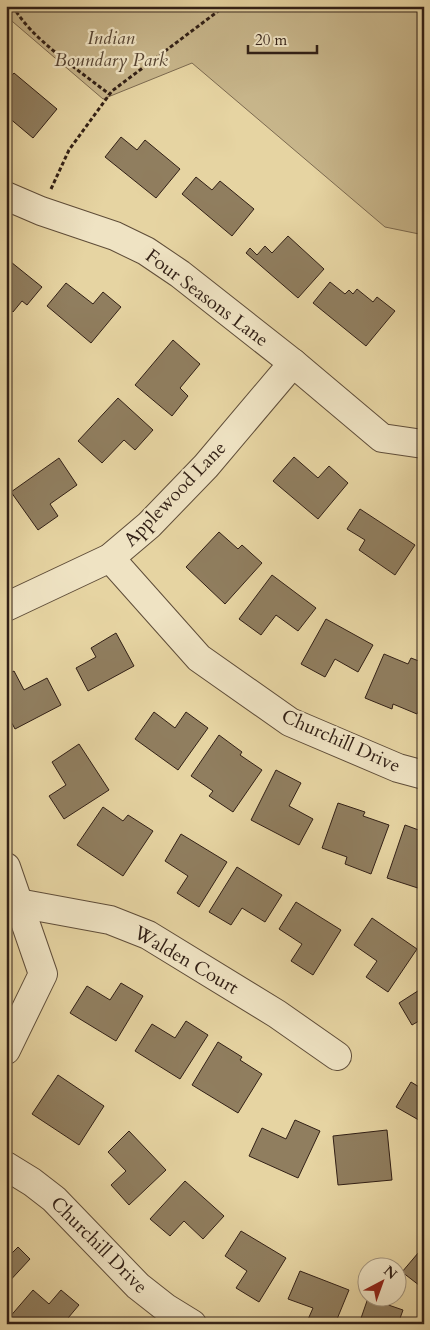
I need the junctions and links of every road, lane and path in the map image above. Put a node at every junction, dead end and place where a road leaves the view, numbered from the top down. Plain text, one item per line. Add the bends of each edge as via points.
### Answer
1 (13, 6) edge
2 (225, 6) edge
3 (109, 94) junction
4 (6, 196) edge
5 (41, 211) junction
6 (293, 363) junction
7 (424, 444) edge
8 (110, 558) junction
9 (6, 607) edge
10 (424, 774) edge
11 (6, 867) edge
12 (18, 903) junction
13 (6, 1050) edge
14 (337, 1056) dead end
15 (6, 1166) edge
16 (192, 1324) edge

1 - 3 path via 19,18
2 - 3 path
3 - 5 path via 68,150
4 - 5 street, Four Seasons Lane
5 - 6 street, Four Seasons Lane via 115,236 146,251
6 - 7 street, Four Seasons Lane via 382,438
6 - 8 street, Applewood Lane via 181,494
8 - 9 street, Applewood Lane
8 - 10 street, Churchill Drive via 199,658 282,716 398,768
11 - 12 street
12 - 13 street via 43,974
12 - 14 street, Walden Court via 110,920 148,934 277,1014
15 - 16 street, Churchill Drive via 54,1199 138,1286

